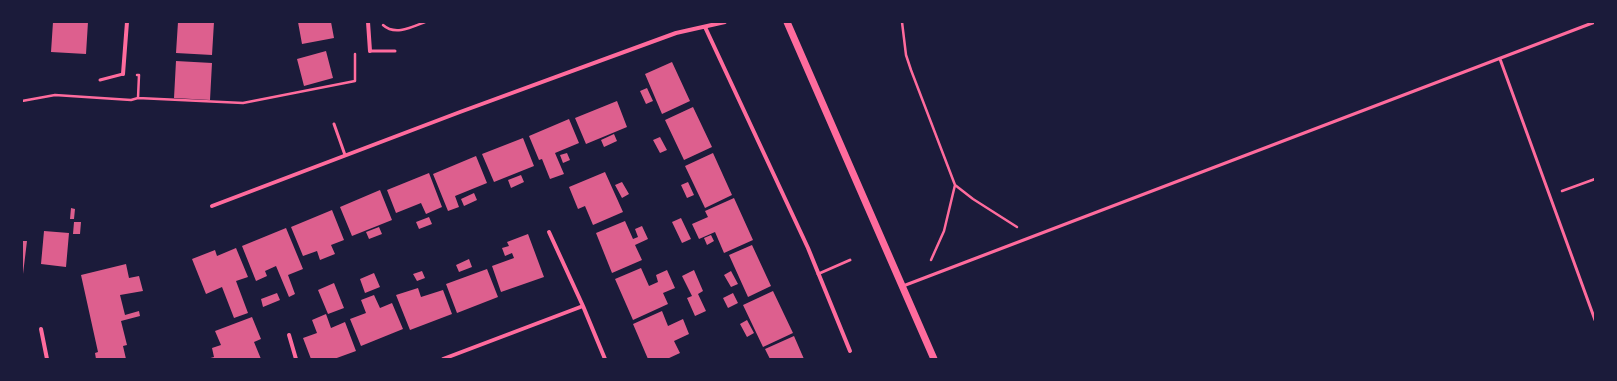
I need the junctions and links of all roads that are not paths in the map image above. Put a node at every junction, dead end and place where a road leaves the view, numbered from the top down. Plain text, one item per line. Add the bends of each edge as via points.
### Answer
1 (127, 22) edge
2 (368, 22) edge
3 (725, 22) edge
4 (787, 22) edge
5 (1595, 22) edge
6 (705, 27) junction
7 (395, 50) dead end
8 (370, 52) joint
9 (1500, 59) junction
10 (123, 74) joint
11 (100, 80) dead end
12 (334, 124) dead end
13 (345, 155) junction
14 (212, 206) dead end
15 (549, 232) dead end
16 (850, 260) dead end
17 (818, 274) junction
18 (902, 286) junction
19 (583, 306) junction
20 (1595, 320) edge
21 (42, 329) dead end
22 (289, 335) dead end
23 (850, 351) dead end
24 (47, 359) edge
25 (296, 359) edge
26 (443, 359) edge
27 (605, 359) edge
28 (934, 359) edge

1 - 10 street
2 - 8 street
3 - 6 street
4 - 18 street
5 - 9 lane
6 - 13 street via 676,33
6 - 17 street
7 - 8 lane
9 - 18 lane
9 - 20 lane
10 - 11 lane
12 - 13 lane
13 - 14 street
15 - 19 street
16 - 17 lane
17 - 23 street
18 - 28 street
19 - 26 street
19 - 27 street
21 - 24 street
22 - 25 street

